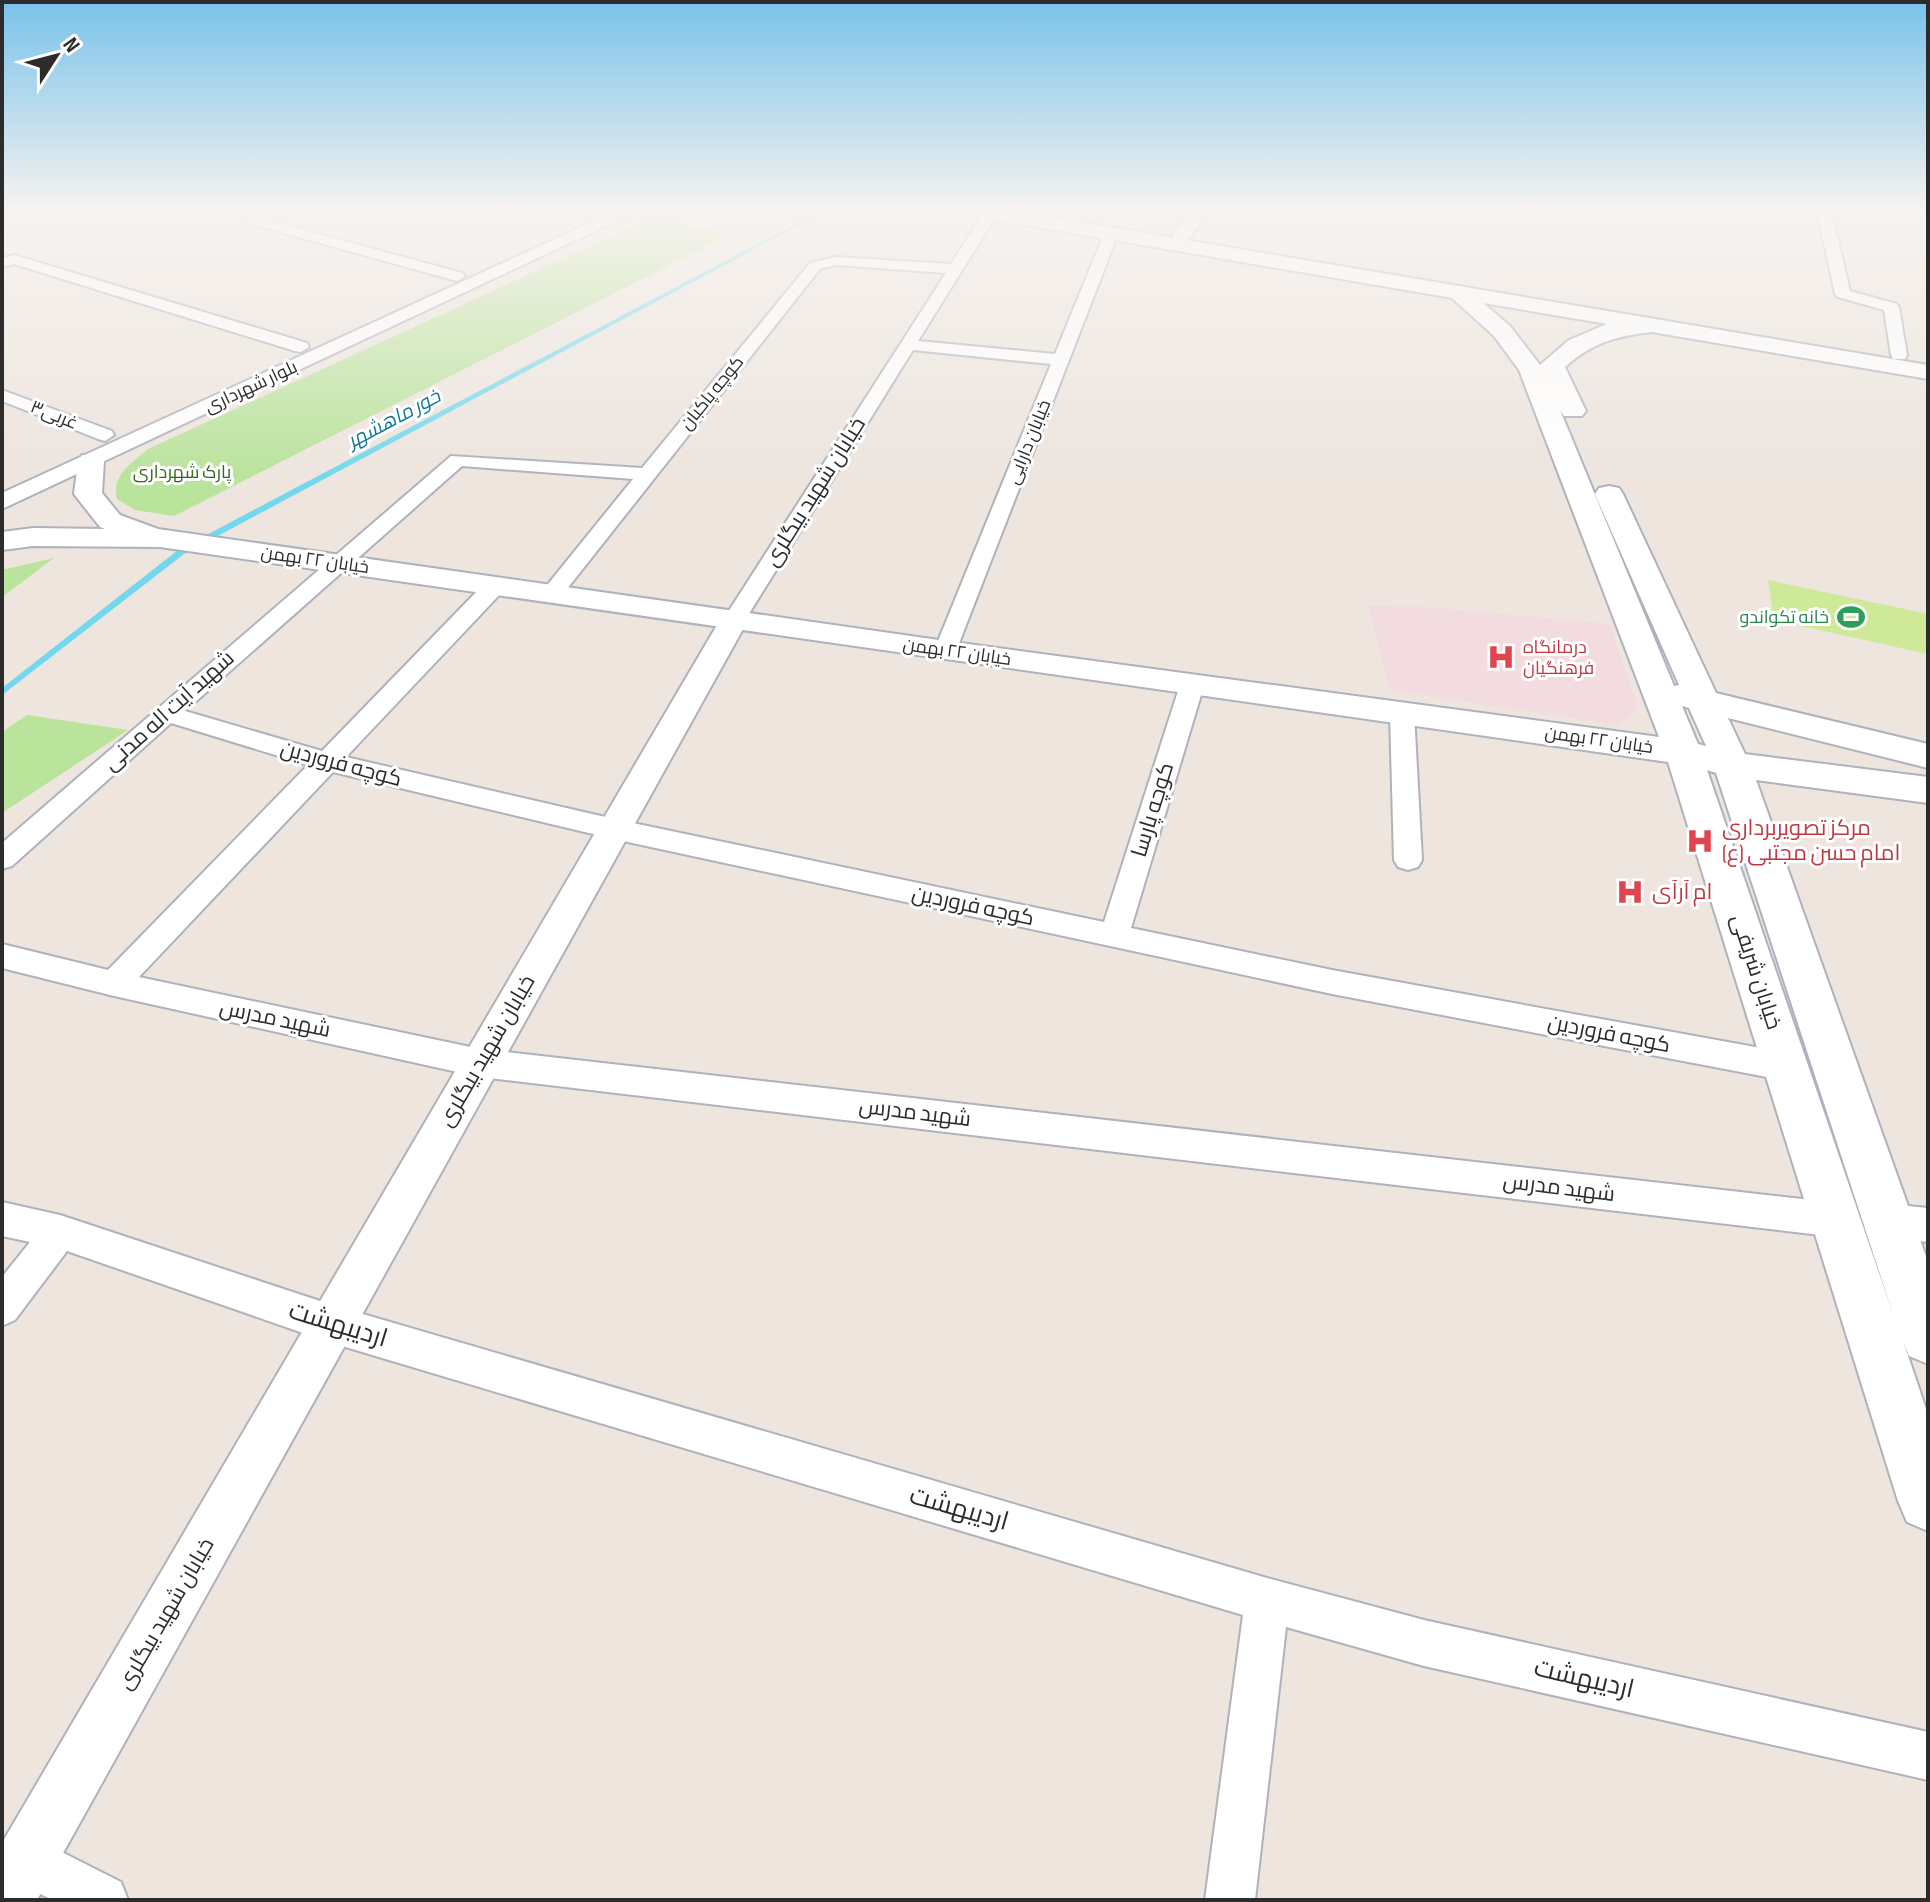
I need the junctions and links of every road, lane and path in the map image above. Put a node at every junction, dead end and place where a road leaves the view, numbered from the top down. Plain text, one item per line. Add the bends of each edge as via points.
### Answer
1 (147, 300) edge
2 (405, 300) edge
3 (425, 300) edge
4 (788, 300) edge
5 (936, 300) edge
6 (1089, 300) edge
7 (1467, 300) edge
8 (1496, 300) edge
9 (1566, 300) edge
10 (1864, 300) edge
11 (1653, 325) junction
12 (908, 345) junction
13 (301, 347) junction
14 (1899, 355) junction
15 (1061, 360) junction
16 (1928, 360) edge
17 (1928, 372) edge
18 (2, 395) edge
19 (105, 435) junction
20 (1578, 453) junction
21 (91, 461) junction
22 (647, 474) junction
23 (2, 482) edge
24 (2, 502) edge
25 (160, 538) junction
26 (2, 541) edge
27 (337, 563) junction
28 (495, 586) junction
29 (551, 594) junction
30 (734, 620) junction
31 (946, 651) junction
32 (1192, 685) junction
33 (1659, 692) junction
34 (1700, 697) junction
35 (166, 713) junction
36 (1402, 713) junction
37 (1683, 752) junction
38 (1928, 756) edge
39 (328, 762) junction
40 (1732, 765) junction
41 (1928, 790) edge
42 (614, 829) junction
43 (2, 859) edge
44 (1408, 860) dead end
45 (1114, 936) junction
46 (2, 956) edge
47 (114, 984) junction
48 (480, 1063) junction
49 (1788, 1067) junction
50 (2, 1219) edge
51 (1837, 1220) junction
52 (1888, 1221) junction
53 (1928, 1225) edge
54 (60, 1232) junction
55 (2, 1307) edge
56 (332, 1324) junction
57 (1928, 1337) edge
58 (1928, 1501) edge
59 (1267, 1600) junction
60 (1928, 1756) edge
61 (14, 1880) edge
62 (103, 1900) edge
63 (1230, 1900) edge

1 - 13 street
2 - 13 street, بلوار شهرداری
3 - 21 street, بلوار شهرداری
4 - 22 street, کوچه پاکبان
5 - 12 street, خیابان شهید بیگلری
6 - 15 street, خیابان دارایی
7 - 20 main road, خیابان شریفی via 1502,331 1531,369
8 - 11 main road
9 - 14 main road
10 - 14 street via 1891,307
11 - 17 main road
11 - 20 main road, خیابان شریفی via 1601,330 1552,366
12 - 15 street
12 - 30 street, خیابان شهید بیگلری
13 - 19 street, بلوار شهرداری
14 - 16 main road
15 - 31 street, خیابان دارایی
18 - 19 street, ۳غربی
19 - 23 street, بلوار شهرداری
20 - 33 main road, خیابان شریفی
20 - 34 main road, خیابان شریفی
21 - 24 street, بلوار شهرداری
21 - 25 main road via 88,494 110,521
22 - 27 street, شهید آیت اله مدنی via 458,460
22 - 29 street, کوچه پاکبان
25 - 26 main road
25 - 27 main road, خیابان ۲۲ بهمن
27 - 28 main road, خیابان ۲۲ بهمن
27 - 35 street, شهید آیت اله مدنی
28 - 29 main road, خیابان ۲۲ بهمن
28 - 39 street
29 - 30 main road, خیابان ۲۲ بهمن
30 - 31 main road, خیابان ۲۲ بهمن
30 - 42 street, خیابان شهید بیگلری
31 - 32 main road, خیابان ۲۲ بهمن
32 - 36 main road, خیابان ۲۲ بهمن
32 - 45 street, کوچه پارسا
33 - 34 main road
33 - 37 main road, خیابان شریفی
34 - 38 main road
34 - 40 main road, خیابان شریفی
35 - 39 street, کوچه فروردین
35 - 43 street, شهید آیت اله مدنی
36 - 37 main road, خیابان ۲۲ بهمن
36 - 44 street
37 - 40 main road, خیابان ۲۲ بهمن
37 - 49 main road, خیابان شریفی
39 - 42 street, کوچه فروردین
39 - 47 street
40 - 41 main road, خیابان ۲۲ بهمن
40 - 52 main road, خیابان شریفی
42 - 45 street, کوچه فروردین
42 - 48 street, خیابان شهید بیگلری
45 - 49 street, کوچه فروردین
46 - 47 street, شهید مدرس
47 - 48 street, شهید مدرس
48 - 51 street, شهید مدرس
48 - 56 street, خیابان شهید بیگلری
49 - 51 main road, خیابان شریفی
50 - 54 street, اردیبهشت
51 - 58 main road, خیابان شریفی
52 - 53 street
52 - 57 main road, خیابان شریفی
54 - 55 street
54 - 56 street, اردیبهشت
56 - 59 street, اردیبهشت
56 - 61 street, خیابان شهید بیگلری
59 - 60 street, اردیبهشت via 1424,1643
59 - 63 street
61 - 62 street

